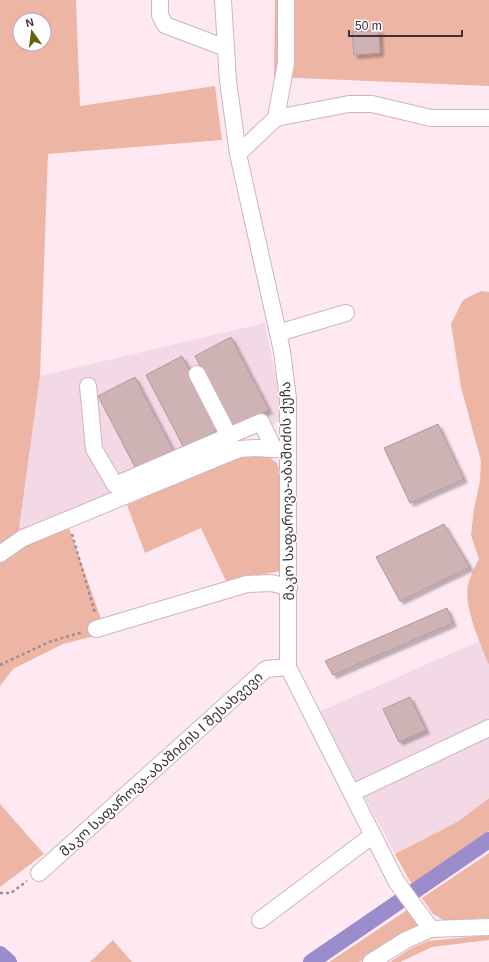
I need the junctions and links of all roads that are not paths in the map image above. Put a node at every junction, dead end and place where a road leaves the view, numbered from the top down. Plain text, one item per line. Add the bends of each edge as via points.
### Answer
1 (160, 0) edge
2 (223, 0) edge
3 (286, 0) edge
4 (226, 48) junction
5 (276, 118) junction
6 (489, 118) edge
7 (238, 154) junction
8 (346, 313) dead end
9 (278, 333) junction
10 (197, 374) dead end
11 (88, 386) dead end
12 (229, 436) junction
13 (281, 450) junction
14 (0, 554) edge
15 (289, 587) junction
16 (98, 628) road end
17 (288, 667) junction
18 (489, 728) edge
19 (352, 794) junction
20 (373, 835) junction
21 (39, 873) road end
22 (260, 920) dead end
23 (489, 927) edge
24 (431, 929) junction
25 (371, 962) edge

1 - 4 street via 160,15 165,25
2 - 4 street, მაკო საფაროვა-აბაშიძის ქუჩა
3 - 5 street via 286,63
4 - 7 street, მაკო საფაროვა-აბაშიძის ქუჩა
5 - 6 street via 349,104 372,104 431,118
5 - 7 street
7 - 9 street, მაკო საფაროვა-აბაშიძის ქუჩა
8 - 9 street
9 - 13 street, მაკო საფაროვა-აბაშიძის ქუჩა via 288,399
10 - 12 street
11 - 12 street via 94,449 114,485
12 - 13 street via 261,422
13 - 14 street via 239,448 23,538
13 - 15 street, მაკო საფაროვა-აბაშიძის ქუჩა
15 - 16 street via 271,583 247,584
15 - 17 street, მაკო საფაროვა-აბაშიძის ქუჩა
17 - 19 street, მაკო საფაროვა-აბაშიძის ქუჩა
17 - 21 street, მაკო საფაროვა-აბაშიძის I შესახვევი via 266,670
18 - 19 street
19 - 20 street, მაკო საფაროვა-აბაშიძის ქუჩა
20 - 22 street
20 - 24 street, მაკო საფაროვა-აბაშიძის ქუჩა via 396,881
23 - 24 street
24 - 25 street via 406,940

